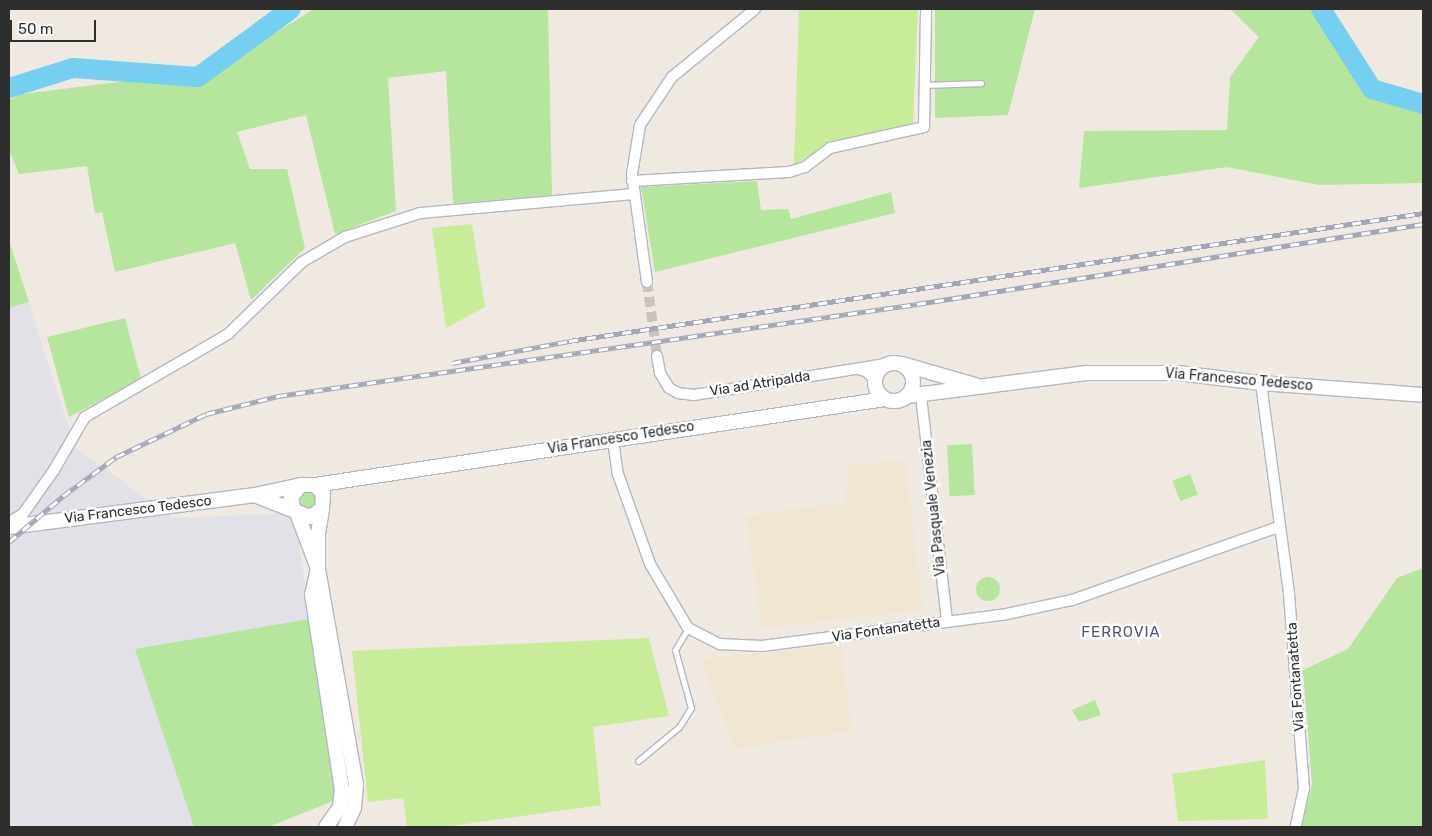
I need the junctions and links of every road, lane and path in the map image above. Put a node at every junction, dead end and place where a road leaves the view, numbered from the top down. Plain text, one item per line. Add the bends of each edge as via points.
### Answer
1 (755, 9) edge
2 (926, 9) edge
3 (981, 83) dead end
4 (925, 85) junction
5 (632, 181) junction
6 (634, 194) junction
7 (647, 282) tunnel mouth
8 (657, 356) tunnel mouth
9 (893, 364) junction
10 (854, 368) junction
11 (1261, 383) junction
12 (981, 387) junction
13 (878, 389) junction
14 (1423, 395) edge
15 (907, 396) junction
16 (921, 396) junction
17 (613, 440) junction
18 (358, 480) junction
19 (308, 485) junction
20 (254, 495) junction
21 (323, 504) junction
22 (295, 511) junction
23 (13, 524) edge
24 (1278, 527) junction
25 (318, 569) junction
26 (947, 621) junction
27 (688, 628) junction
28 (638, 761) dead end
29 (326, 827) edge
30 (345, 827) edge
31 (1296, 827) edge

1 - 5 street via 672,77 640,125
2 - 4 street
3 - 4 lane
4 - 5 street via 924,127 844,143 830,148 805,167 789,172
5 - 6 street
6 - 7 street
6 - 23 street via 420,214 345,237 302,262 228,334 85,417 23,514
8 - 10 street, Via ad Atripalda via 660,373 669,388 694,395
9 - 10 street, Via ad Atripalda
9 - 12 street
9 - 13 street
9 - 15 street via 912,378
10 - 13 street via 866,371
11 - 12 street, Via Francesco Tedesco via 1178,373 1096,373
11 - 14 street, Via Francesco Tedesco
11 - 24 street, Via Fontanatetta
12 - 16 street, Via Francesco Tedesco
13 - 15 street, Via Francesco Tedesco via 896,401
13 - 17 street, Via Francesco Tedesco via 858,402
15 - 16 street, Via Francesco Tedesco
16 - 26 street, Via Pasquale Venezia
17 - 18 street, Via Francesco Tedesco
17 - 27 street via 618,474 650,564
18 - 19 street, Via Francesco Tedesco
18 - 21 street, Via Francesco Tedesco
19 - 20 street, Via Francesco Tedesco
19 - 21 street
19 - 22 street via 291,497
20 - 22 street, Via Francesco Tedesco
20 - 23 street, Via Francesco Tedesco
21 - 22 street, Via Francesco Tedesco via 310,517
21 - 25 street via 318,534
22 - 25 street
24 - 26 street, Via Fontanatetta via 1072,600 1002,615
24 - 31 street, Via Fontanatetta via 1289,594 1304,788
25 - 29 street via 312,594 342,790 340,807
25 - 30 street via 356,785 354,808
26 - 27 street, Via Fontanatetta via 762,646 720,644
27 - 28 lane via 675,650 691,708 679,727

